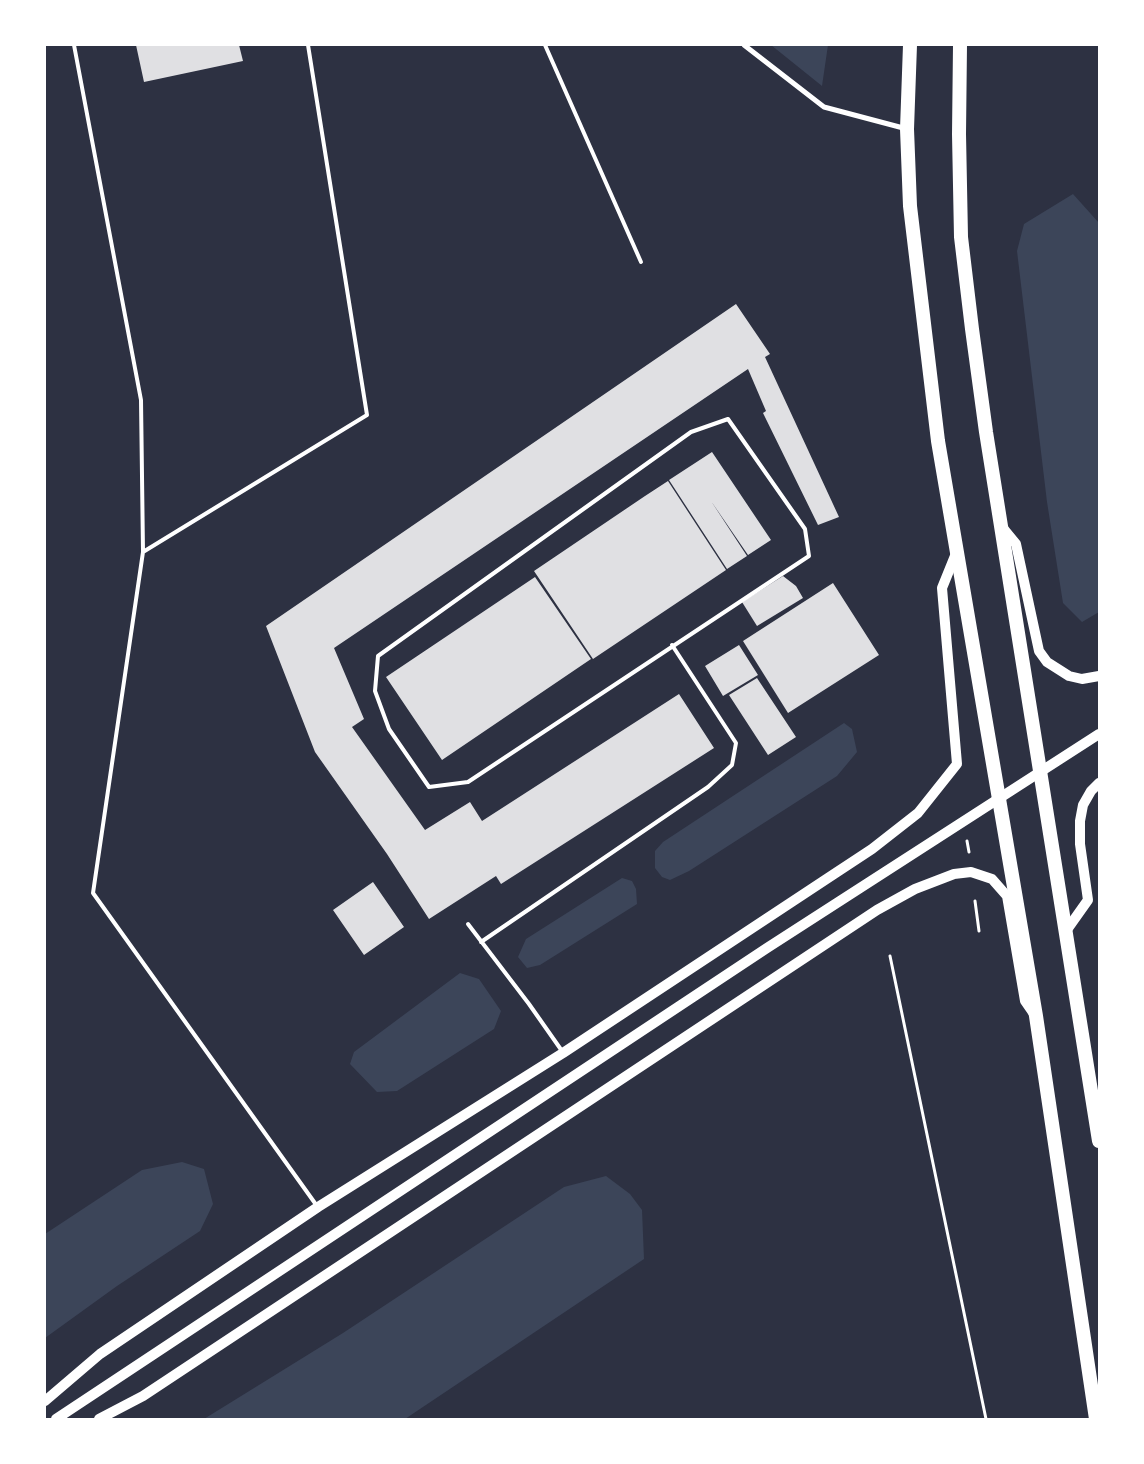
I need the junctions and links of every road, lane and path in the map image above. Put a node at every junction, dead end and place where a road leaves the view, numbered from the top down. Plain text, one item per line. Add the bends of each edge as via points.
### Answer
1 (74, 45) edge
2 (308, 45) edge
3 (545, 45) edge
4 (744, 45) edge
5 (910, 45) edge
6 (960, 45) edge
7 (907, 130) junction
8 (641, 262) dead end
9 (1002, 527) junction
10 (958, 550) junction
11 (143, 552) junction
12 (672, 645) junction
13 (1099, 676) edge
14 (1099, 734) edge
15 (1099, 783) edge
16 (975, 901) dead end
17 (468, 924) dead end
18 (979, 931) dead end
19 (1066, 931) junction
20 (481, 942) junction
21 (890, 956) dead end
22 (1036, 1016) junction
23 (563, 1053) junction
24 (1099, 1141) edge
25 (318, 1207) junction
26 (45, 1401) edge
27 (56, 1419) edge
28 (99, 1419) edge
29 (986, 1419) edge
30 (1096, 1419) edge

1 - 11 lane via 141,400
2 - 11 lane via 367,415
3 - 8 lane
4 - 7 street via 824,107
5 - 7 highway
6 - 9 highway via 961,237 986,432
7 - 10 highway via 910,206 923,320 938,441
9 - 13 main road via 1016,544 1039,651 1047,662 1064,674 1082,679
9 - 19 highway
10 - 22 highway
10 - 23 main road via 942,588 957,764 953,770 918,813 872,849
11 - 25 lane via 93,894
12 - 12 lane via 809,556 805,529 728,419 690,432 378,656 375,691 390,729 429,787 468,782
12 - 20 lane via 736,744 732,764 708,787
14 - 27 main road via 791,933
15 - 19 main road via 1083,805 1080,821 1088,900
16 - 18 path
17 - 20 lane
19 - 24 highway
20 - 23 lane
21 - 29 path
22 - 28 main road via 1025,1001 1007,896 992,879 971,872 954,874 915,889 869,915 143,1396
22 - 30 highway
23 - 25 main road
25 - 26 main road via 100,1354

